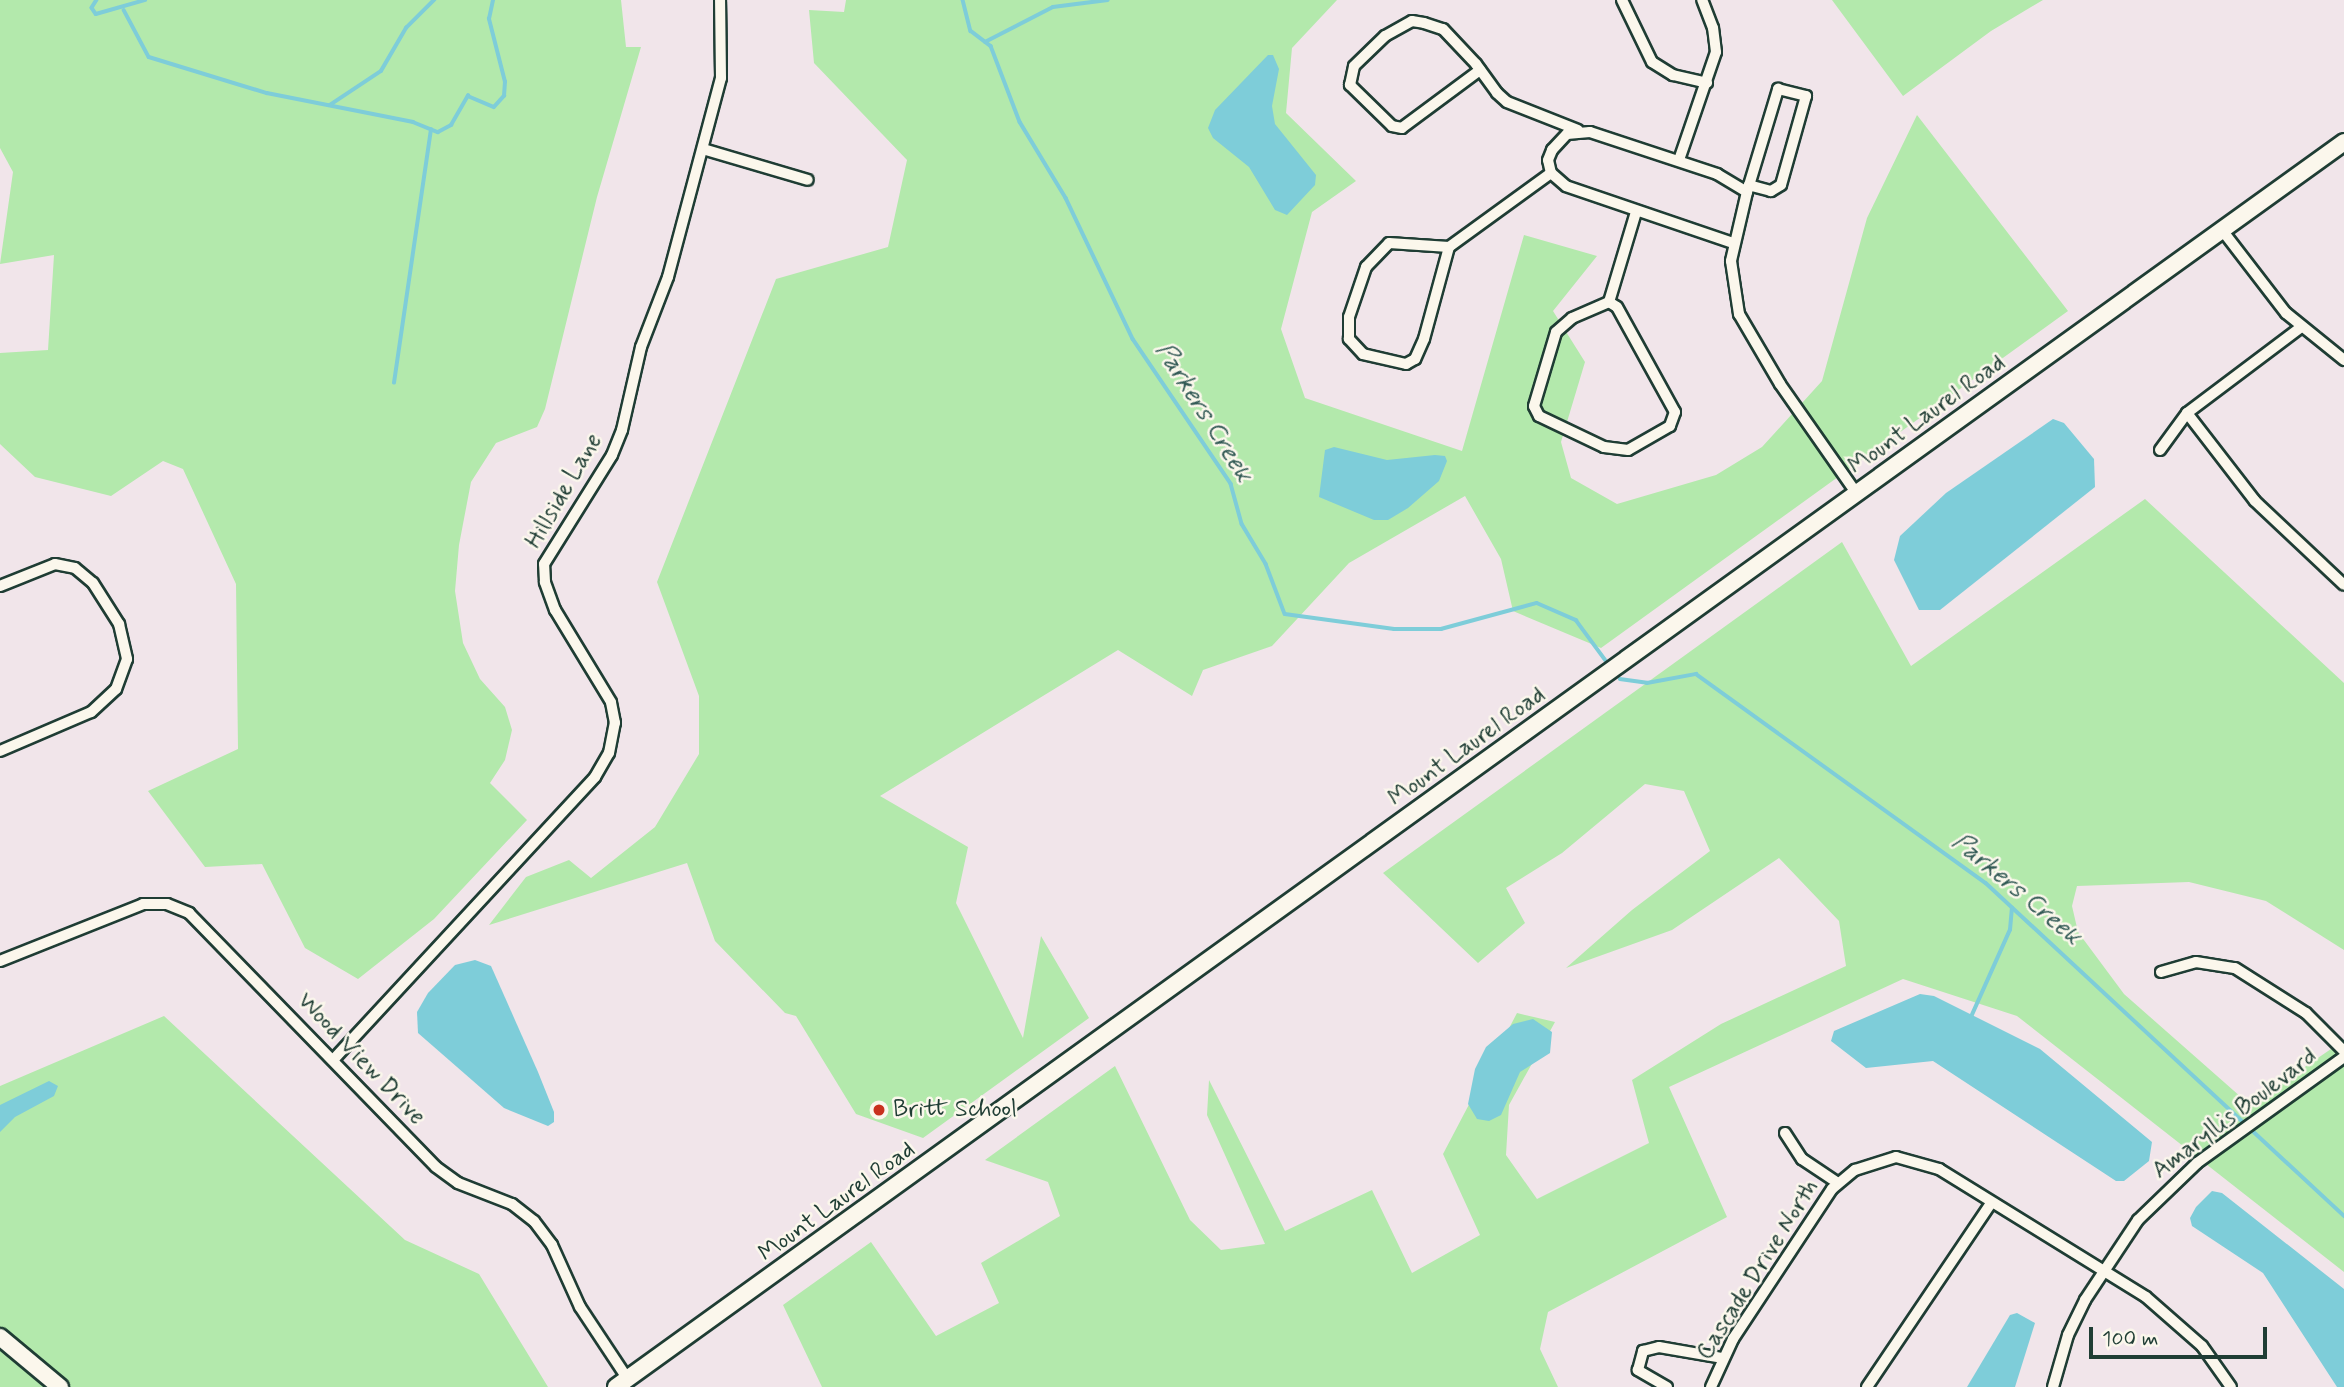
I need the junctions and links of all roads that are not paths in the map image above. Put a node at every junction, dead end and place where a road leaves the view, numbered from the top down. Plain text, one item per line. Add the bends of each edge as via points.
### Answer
1 (720, 0) edge
2 (1622, 0) edge
3 (1702, 0) edge
4 (1480, 70) junction
5 (1707, 83) junction
6 (1584, 132) junction
7 (2344, 142) edge
8 (703, 149) junction
9 (1679, 160) junction
10 (1552, 173) junction
11 (808, 180) dead end
12 (1748, 189) junction
13 (1636, 212) junction
14 (2222, 230) junction
15 (1733, 243) junction
16 (1449, 247) junction
17 (1609, 302) junction
18 (2300, 328) junction
19 (2344, 360) edge
20 (2187, 414) junction
21 (2160, 450) dead end
22 (1857, 494) junction
23 (2344, 585) edge
24 (0, 586) edge
25 (0, 751) edge
26 (0, 961) edge
27 (2161, 972) dead end
28 (2344, 1051) edge
29 (2344, 1057) edge
30 (333, 1060) junction
31 (1785, 1133) dead end
32 (1838, 1183) junction
33 (1991, 1203) junction
34 (2101, 1271) junction
35 (0, 1337) edge
36 (1723, 1358) junction
37 (621, 1382) edge
38 (60, 1387) edge
39 (1667, 1387) edge
40 (1711, 1387) edge
41 (1867, 1387) edge
42 (2053, 1387) edge
43 (2231, 1387) edge

1 - 8 street, Hillside Lane via 723,68
2 - 5 street via 1652,61 1673,75
3 - 5 street via 1713,27 1716,52
4 - 4 street via 1443,29 1412,21 1385,36 1354,66 1350,85 1392,127 1402,128
4 - 6 street via 1497,93 1517,108
5 - 9 street
6 - 9 street
6 - 10 street via 1558,140 1548,160
7 - 14 main road, Mount Laurel Road
8 - 11 street
8 - 30 street, Hillside Lane via 665,287 641,347 617,443 544,564 555,610 611,702 615,723 609,753 595,777
9 - 12 street
10 - 13 street via 1566,186
10 - 16 street
12 - 12 street via 1778,89 1805,96 1781,185 1771,191
12 - 15 street
13 - 15 street
13 - 17 street
14 - 18 street
14 - 22 main road, Mount Laurel Road
15 - 22 street via 1730,278 1739,314 1780,384
16 - 16 street via 1401,243 1380,248 1366,267 1349,317 1349,339 1354,348 1396,365 1415,359
17 - 17 street via 1617,307 1675,412 1670,426 1628,450 1593,442 1539,416 1534,406 1556,332 1572,318
18 - 19 street
18 - 20 street
20 - 21 street
20 - 23 street via 2255,501
22 - 37 main road, Mount Laurel Road
24 - 25 street via 55,564 75,568 93,583 119,624 127,659 116,689 91,712
26 - 30 street, Wood View Drive via 131,907 178,906 199,920
27 - 28 street via 2196,962 2235,968 2306,1013
29 - 34 street, Amaryllis Boulevard via 2181,1176 2138,1220
30 - 37 street, Wood View Drive via 446,1175 512,1203 534,1221 552,1245
31 - 32 street via 1802,1159
32 - 33 street, Cascade Drive North via 1882,1159 1912,1158 1939,1168
32 - 36 street, Cascade Drive North
33 - 34 street, Cascade Drive North
33 - 41 street
34 - 42 street, Amaryllis Boulevard via 2068,1335
34 - 43 street, Cascade Drive North via 2181,1325
35 - 38 main road
36 - 39 street via 1659,1347 1643,1351 1638,1370
36 - 40 street, Cascade Drive North

